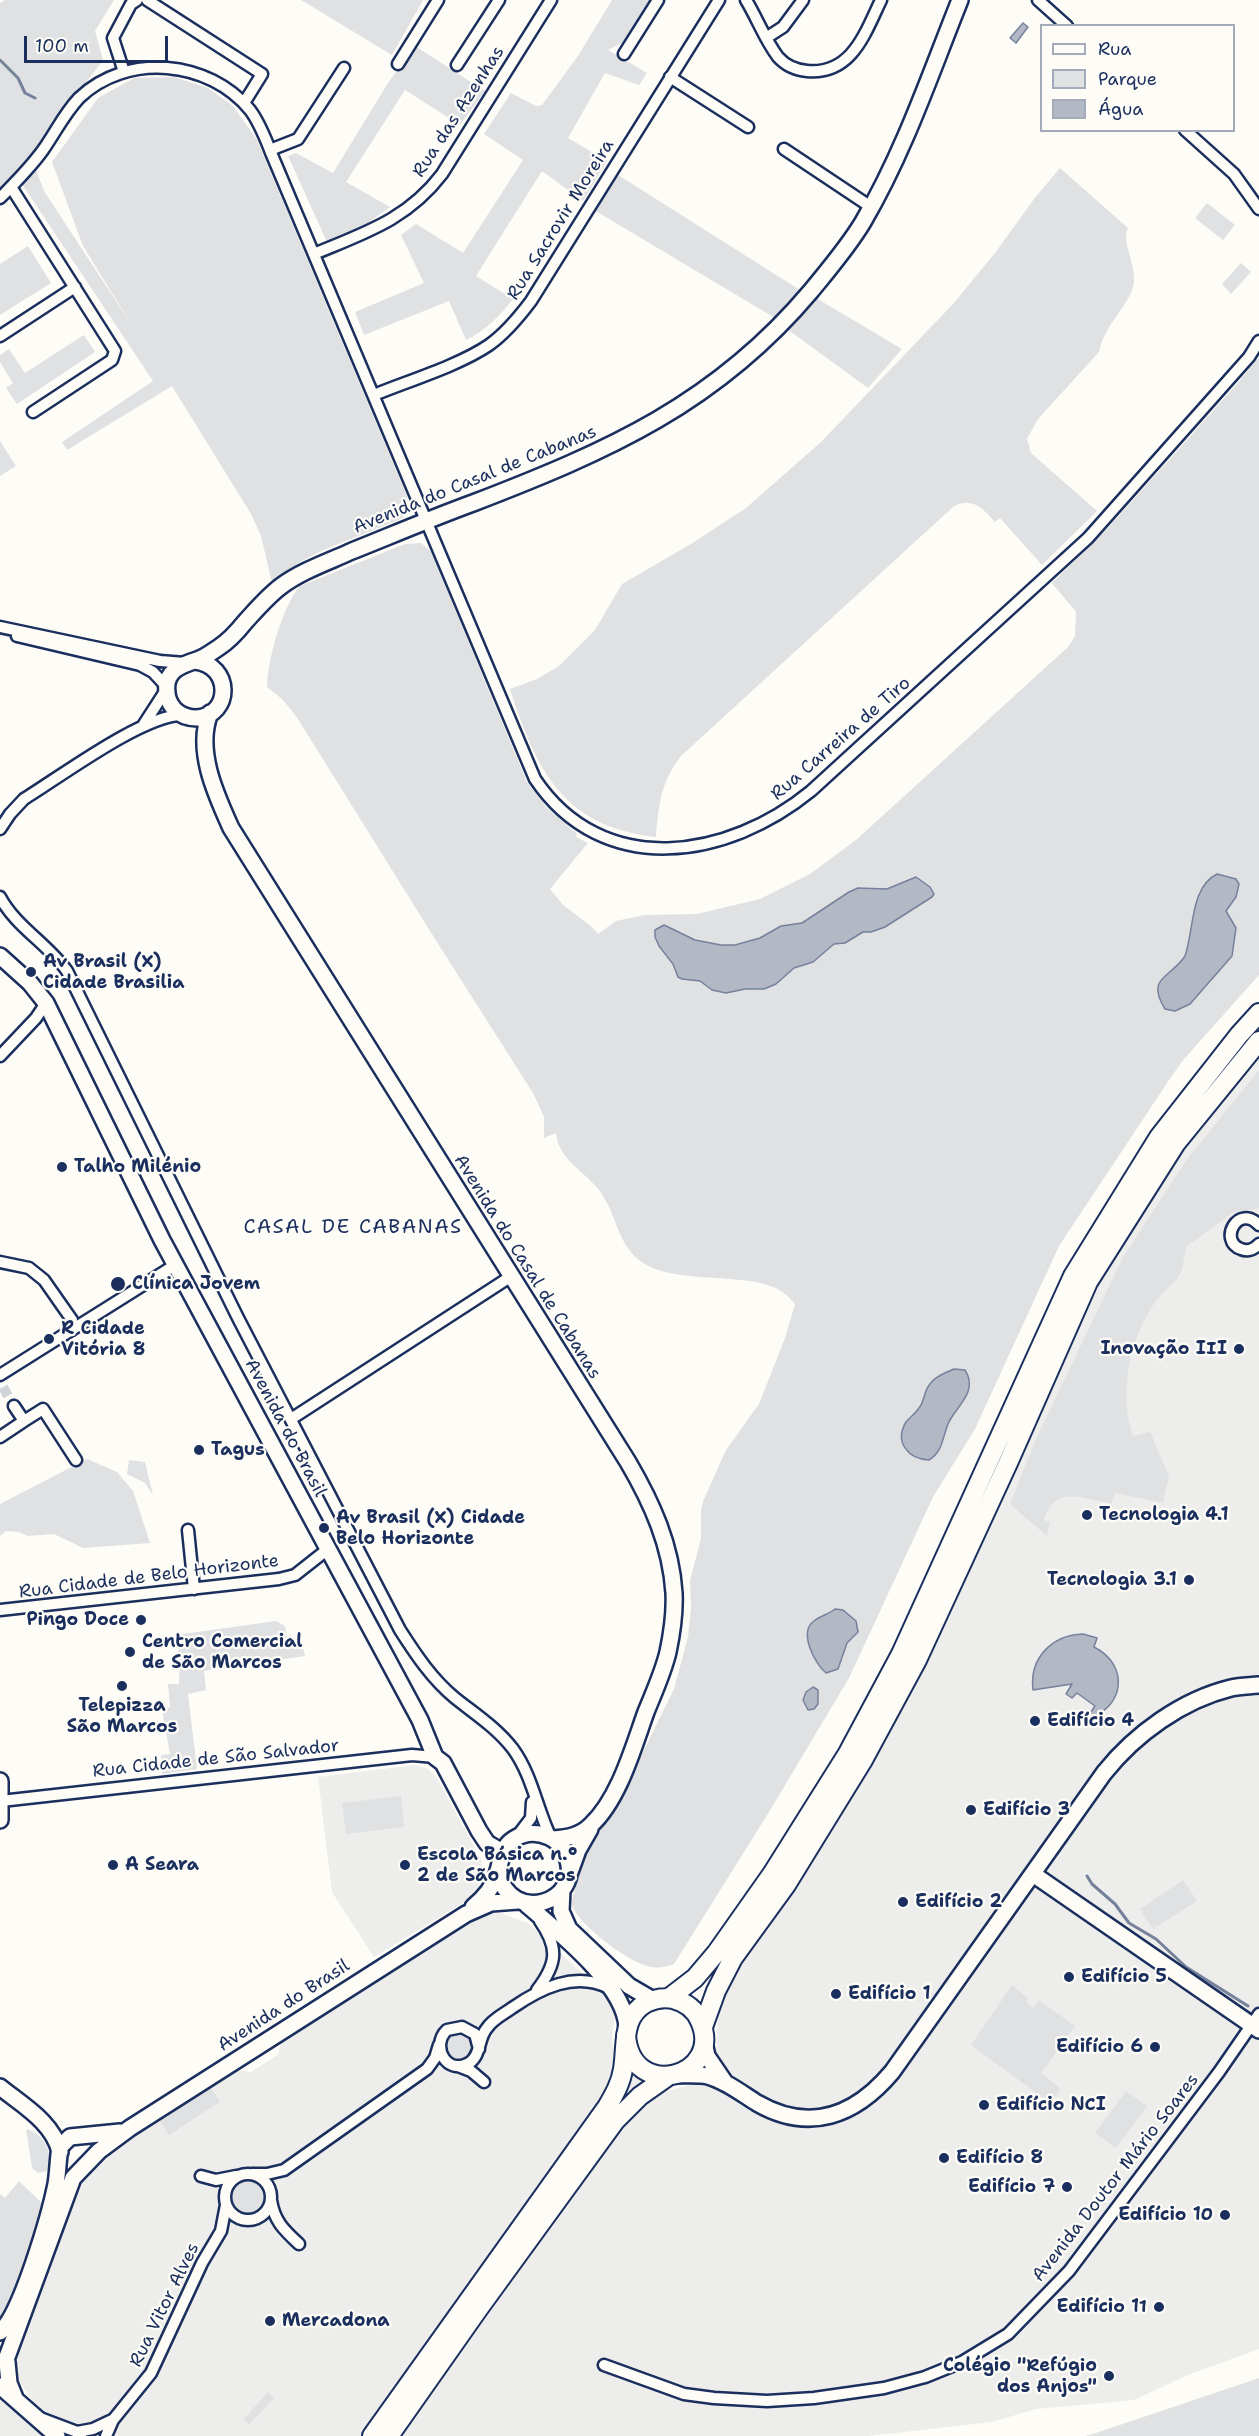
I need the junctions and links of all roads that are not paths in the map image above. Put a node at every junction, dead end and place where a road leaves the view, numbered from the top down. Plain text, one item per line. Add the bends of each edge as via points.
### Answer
1 (137, 0) edge
2 (147, 0) edge
3 (438, 0) edge
4 (499, 0) edge
5 (551, 0) edge
6 (658, 0) edge
7 (719, 0) edge
8 (746, 0) edge
9 (803, 0) edge
10 (881, 0) edge
11 (960, 0) edge
12 (1038, 0) edge
13 (1065, 24) edge
14 (766, 38) junction
15 (624, 54) dead end
16 (398, 64) dead end
17 (457, 65) dead end
18 (344, 68) dead end
19 (124, 72) junction
20 (670, 76) junction
21 (244, 103) junction
22 (748, 127) dead end
23 (1187, 132) edge
24 (784, 149) dead end
25 (270, 150) junction
26 (11, 187) junction
27 (0, 198) edge
28 (871, 207) junction
29 (1259, 209) edge
30 (314, 254) junction
31 (75, 288) junction
32 (0, 336) edge
33 (1259, 341) edge
34 (374, 395) junction
35 (33, 412) dead end
36 (426, 521) junction
37 (0, 629) edge
38 (232, 637) junction
39 (190, 662) junction
40 (220, 677) junction
41 (166, 688) junction
42 (210, 713) junction
43 (185, 716) junction
44 (144, 724) junction
45 (207, 758) junction
46 (0, 828) edge
47 (0, 897) edge
48 (0, 956) edge
49 (46, 1003) junction
50 (1259, 1013) edge
51 (1259, 1041) edge
52 (0, 1056) edge
53 (1259, 1225) edge
54 (1259, 1245) edge
55 (0, 1262) edge
56 (175, 1265) junction
57 (510, 1277) junction
58 (72, 1330) junction
59 (0, 1376) edge
60 (14, 1406) tunnel mouth
61 (291, 1419) junction
62 (24, 1421) junction
63 (0, 1437) edge
64 (76, 1460) dead end
65 (188, 1530) dead end
66 (328, 1549) junction
67 (194, 1588) junction
68 (0, 1610) edge
69 (1259, 1685) edge
70 (435, 1757) junction
71 (0, 1781) edge
72 (532, 1790) junction
73 (1, 1801) edge
74 (0, 1820) edge
75 (595, 1821) junction
76 (552, 1838) junction
77 (513, 1839) junction
78 (502, 1852) junction
79 (498, 1872) junction
80 (1033, 1874) junction
81 (565, 1884) junction
82 (525, 1904) junction
83 (466, 1914) junction
84 (612, 1989) junction
85 (537, 1990) junction
86 (661, 1999) junction
87 (491, 2022) junction
88 (1256, 2023) edge
89 (462, 2027) junction
90 (626, 2032) junction
91 (704, 2035) junction
92 (440, 2043) junction
93 (478, 2051) junction
94 (456, 2066) junction
95 (427, 2069) junction
96 (671, 2076) junction
97 (726, 2084) junction
98 (0, 2086) edge
99 (123, 2132) junction
100 (79, 2137) junction
101 (59, 2153) junction
102 (87, 2163) junction
103 (284, 2170) junction
104 (253, 2174) junction
105 (236, 2176) junction
106 (271, 2197) junction
107 (225, 2202) junction
108 (251, 2220) junction
109 (280, 2226) junction
110 (221, 2231) junction
111 (299, 2244) dead end
112 (0, 2332) edge
113 (0, 2343) edge
114 (5, 2363) edge
115 (603, 2365) dead end
116 (0, 2386) edge
117 (16, 2401) junction
118 (34, 2416) junction
119 (113, 2420) junction
120 (79, 2434) edge
121 (57, 2436) edge
122 (106, 2436) edge
123 (372, 2436) edge
124 (389, 2436) edge

1 - 19 street via 113,38
2 - 21 street via 262,74
3 - 16 street
4 - 17 street
5 - 30 street, Rua das Azenhas via 442,174 426,193 393,220
6 - 15 street
7 - 20 street, Rua Sacrovir Moreira
8 - 14 street
9 - 14 street via 787,22
10 - 14 street via 855,53 834,67 814,72 792,68
11 - 28 street, Avenida do Casal de Cabanas via 909,128
12 - 13 street
18 - 25 street via 298,139
19 - 21 street via 156,68 192,72 224,87
19 - 26 street via 98,83 80,98
20 - 22 street
20 - 34 street, Rua Sacrovir Moreira via 531,301 513,323 496,340 469,356
21 - 25 street, Rua Carreira de Tiro
23 - 29 street via 1234,174
24 - 28 street
25 - 30 street, Rua Carreira de Tiro
26 - 27 street
26 - 31 street
28 - 36 street, Avenida do Casal de Cabanas via 837,259 781,325 707,389 659,420 564,468
30 - 34 street, Rua Carreira de Tiro
31 - 32 street
31 - 35 street via 112,344 115,356
33 - 36 street, Rua Carreira de Tiro via 1088,538 939,675 801,800 758,827 712,843 659,849 630,846 581,826 556,806 531,771
34 - 36 street, Rua Carreira de Tiro
36 - 38 street, Avenida do Casal de Cabanas via 294,578 268,598
37 - 39 street via 160,661
37 - 41 street via 140,665 153,672
38 - 39 street, Avenida do Casal de Cabanas
38 - 40 street, Avenida do Casal de Cabanas
39 - 40 street via 213,667
39 - 41 street, Avenida do Casal de Cabanas via 172,672
40 - 42 street, Avenida do Casal de Cabanas via 222,697
41 - 43 street, Avenida do Casal de Cabanas via 171,705
41 - 44 street
42 - 43 street via 199,718
42 - 45 street, Avenida do Casal de Cabanas via 205,734
43 - 44 street
43 - 45 street, Avenida do Casal de Cabanas
44 - 46 street via 24,799
45 - 57 street, Avenida do Casal de Cabanas via 220,803 242,849
47 - 61 street via 67,971
48 - 49 street, Avenida do Brasil
49 - 52 street
49 - 56 street, Avenida do Brasil
50 - 86 main road via 1159,1137 1073,1276 901,1654 848,1753 772,1874 717,1952 695,1978
51 - 91 main road via 1176,1143 1088,1282 917,1660 857,1770 786,1885 733,1958 716,1991
53 - 54 street via 1242,1219 1232,1227 1230,1236 1241,1249
55 - 58 street via 29,1268 44,1280 72,1320
56 - 58 street
56 - 66 street, Avenida do Brasil
57 - 61 street
57 - 75 street, Avenida do Casal de Cabanas via 642,1485 672,1571 673,1616 664,1664 610,1802
58 - 59 street
60 - 62 street
61 - 72 street via 409,1645 442,1686 508,1743
62 - 63 street
62 - 64 street via 43,1409
65 - 67 street
66 - 67 street, Rua Cidade de Belo Horizonte via 286,1578
66 - 70 street, Avenida do Brasil via 420,1720
67 - 68 street, Rua Cidade de Belo Horizonte
69 - 80 street via 1232,1688 1206,1697 1170,1715 1141,1736 1109,1767
70 - 73 street, Rua Cidade de São Salvador via 418,1754
70 - 78 street, Avenida do Brasil via 443,1763 483,1837
71 - 73 street
72 - 76 street
72 - 77 street via 531,1818
73 - 74 street
75 - 76 street, Avenida do Casal de Cabanas via 578,1835
75 - 81 street, Avenida do Casal de Cabanas
76 - 77 street via 536,1833
76 - 81 street via 567,1856
77 - 78 street
78 - 79 street, Avenida do Brasil
79 - 82 street via 504,1889
79 - 83 street, Avenida do Brasil via 488,1893
80 - 88 street
80 - 97 street via 892,2072 864,2100 826,2116 800,2118 771,2110
81 - 82 street via 546,1902
81 - 86 street via 561,1911 569,1929 629,1986
82 - 83 street, Avenida do Brasil via 491,1904
82 - 84 street via 601,1974
82 - 85 street, Rua Vitor Alves via 547,1930 554,1951 549,1972
83 - 99 street, Avenida do Brasil
84 - 85 street, Rua Vitor Alves via 578,1980
84 - 90 street via 626,2014
85 - 87 street, Rua Vitor Alves
86 - 90 main road via 636,2011
86 - 91 main road via 681,2001 691,2008
87 - 89 street, Rua Vitor Alves
87 - 93 street, Rua Vitor Alves
88 - 115 street, Avenida Doutor Mário Soares via 1069,2271 1008,2334 962,2362 884,2388 767,2401 684,2394
89 - 92 street, Rua Vitor Alves via 447,2030
89 - 93 street via 475,2034
90 - 96 main road via 627,2046 637,2065 656,2076
90 - 123 main road via 623,2069 607,2107
91 - 96 main road via 695,2063
91 - 97 street via 712,2065
92 - 94 street via 442,2057
92 - 95 street, Rua Vitor Alves
93 - 94 street, Rua Vitor Alves via 469,2063
93 - 94 street via 483,2081
94 - 95 street, Rua Vitor Alves
95 - 103 street, Rua Vitor Alves
96 - 97 street via 702,2075
96 - 124 main road via 640,2096 615,2121
98 - 101 street via 45,2124 55,2137
99 - 100 street
99 - 102 street, Avenida do Brasil
100 - 101 street via 65,2140
100 - 102 street via 91,2147
101 - 102 street via 70,2168
101 - 112 street via 47,2221 15,2311
102 - 114 street via 73,2178
103 - 104 street, Rua Vitor Alves
103 - 106 street, Rua Vitor Alves
104 - 105 street, Rua Vitor Alves
104 - 106 street via 267,2183
105 - 107 street, Rua Vitor Alves via 228,2183
105 - 107 street via 204,2177
106 - 108 street, Rua Vitor Alves via 267,2210
106 - 109 street
107 - 108 street via 237,2218
107 - 110 street, Rua Vitor Alves
108 - 109 street
108 - 110 street, Rua Vitor Alves
109 - 111 street
110 - 119 street, Rua Vitor Alves via 149,2378
113 - 114 street
114 - 117 street
116 - 117 street
117 - 118 street
118 - 120 street, Rua Vitor Alves
118 - 121 street
119 - 120 street, Rua Vitor Alves
119 - 122 street, Rua Vitor Alves

